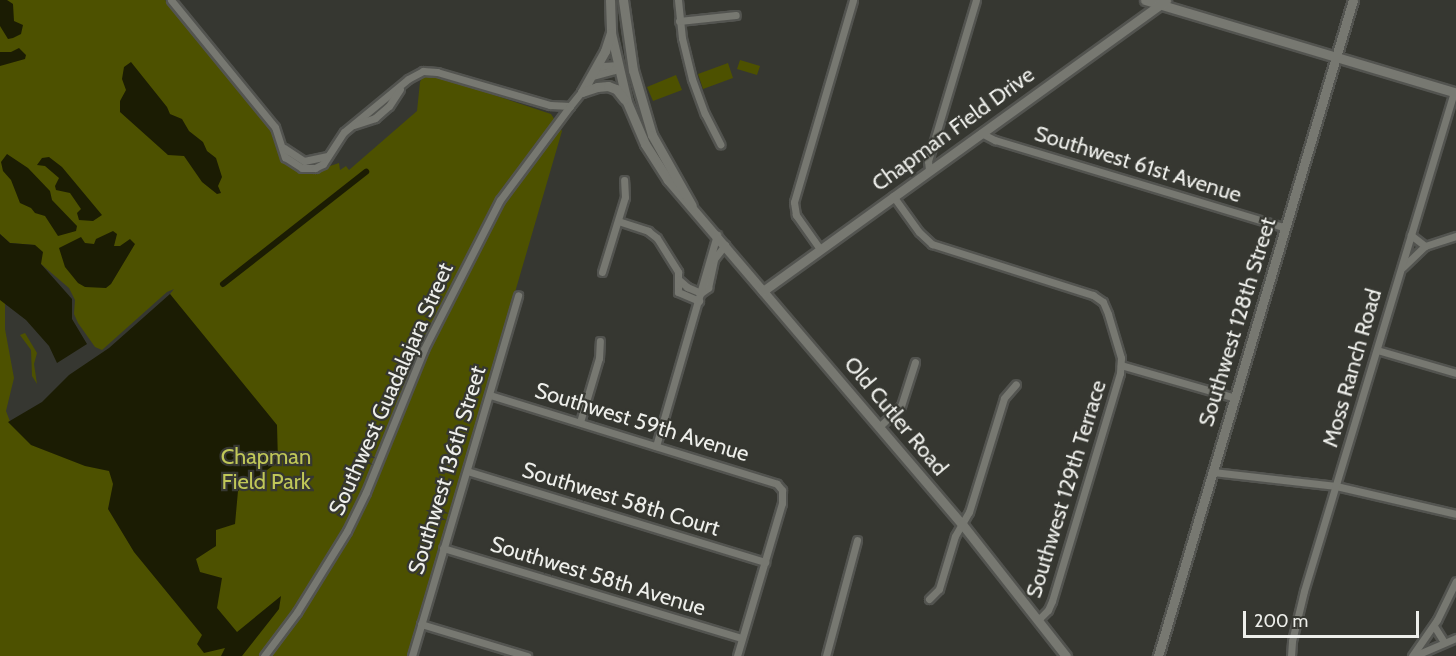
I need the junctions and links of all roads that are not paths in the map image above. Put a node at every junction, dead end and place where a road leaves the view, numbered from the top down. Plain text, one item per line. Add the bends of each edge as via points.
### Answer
1 (171, 0) edge
2 (610, 0) edge
3 (618, 0) edge
4 (623, 0) edge
5 (678, 0) edge
6 (853, 0) edge
7 (976, 0) edge
8 (1145, 0) edge
9 (1180, 0) edge
10 (1353, 0) edge
11 (1162, 2) edge
12 (1187, 12) junction
13 (735, 15) dead end
14 (679, 21) junction
15 (611, 33) junction
16 (1336, 56) junction
17 (618, 65) junction
18 (582, 92) junction
19 (1455, 92) edge
20 (627, 102) junction
21 (570, 106) junction
22 (981, 133) junction
23 (652, 135) junction
24 (720, 144) dead end
25 (929, 170) junction
26 (624, 180) dead end
27 (893, 196) junction
28 (692, 206) junction
29 (618, 221) junction
30 (1286, 228) junction
31 (717, 235) junction
32 (1411, 235) junction
33 (1456, 236) edge
34 (725, 245) junction
35 (1425, 246) junction
36 (820, 249) junction
37 (734, 256) junction
38 (714, 267) junction
39 (1401, 269) junction
40 (602, 272) dead end
41 (763, 291) junction
42 (518, 295) dead end
43 (700, 297) junction
44 (600, 340) dead end
45 (1377, 350) junction
46 (915, 362) dead end
47 (1121, 364) junction
48 (1456, 373) edge
49 (1016, 384) dead end
50 (490, 394) junction
51 (1235, 398) junction
52 (580, 422) junction
53 (879, 427) junction
54 (656, 446) junction
55 (467, 471) junction
56 (1213, 472) junction
57 (1336, 486) junction
58 (1456, 514) edge
59 (962, 524) junction
60 (857, 540) dead end
61 (443, 548) junction
62 (765, 562) junction
63 (1456, 581) edge
64 (929, 599) dead end
65 (1038, 620) junction
66 (421, 624) junction
67 (1434, 626) junction
68 (742, 638) junction
69 (1456, 638) edge
70 (1444, 642) junction
71 (264, 656) edge
72 (412, 656) edge
73 (527, 656) edge
74 (737, 656) edge
75 (826, 656) edge
76 (1066, 656) edge
77 (1158, 656) edge
78 (1292, 656) edge
79 (1413, 656) edge

1 - 21 street via 275,127 285,158 302,168 319,167 338,137 417,73 431,71 537,103
2 - 15 street
3 - 17 street via 623,53
4 - 23 street, Old Cutler Road via 631,63
5 - 14 street
6 - 36 street via 794,206
7 - 25 street via 928,161
8 - 11 street
9 - 12 street
10 - 16 street, Southwest 128th Street
11 - 12 street
11 - 22 street, Chapman Field Drive
12 - 16 street
13 - 14 street
14 - 24 street via 695,88
15 - 17 street
15 - 18 street
16 - 19 street
16 - 30 street, Southwest 128th Street
17 - 18 street, Southwest Guadalajara Street via 614,70 592,76
17 - 20 street, Old Cutler Road
17 - 23 street via 627,72
18 - 20 street via 608,86
18 - 21 street, Southwest Guadalajara Street
19 - 32 street, Moss Ranch Road
20 - 28 street, Old Cutler Road via 652,156 676,192
21 - 71 street, Southwest Guadalajara Street via 496,207 424,349 354,516 310,593
22 - 25 street, Chapman Field Drive
22 - 30 street, Southwest 61st Avenue
23 - 28 street, Old Cutler Road
25 - 27 street, Chapman Field Drive
26 - 29 street via 625,197
27 - 36 street, Chapman Field Drive
27 - 47 street via 923,236 937,246 1100,299 1108,314
28 - 31 street, Old Cutler Road
29 - 40 street
29 - 43 street via 657,238 679,280
30 - 51 street, Southwest 128th Street
31 - 34 street, Old Cutler Road
31 - 43 street
32 - 35 street
32 - 39 street, Moss Ranch Road
33 - 35 street
34 - 37 street, Old Cutler Road
34 - 38 street via 714,259
35 - 39 street
36 - 41 street, Chapman Field Drive
37 - 38 street via 722,256
37 - 41 street, Old Cutler Road
38 - 43 street via 708,288
39 - 45 street, Moss Ranch Road
41 - 53 street, Old Cutler Road
42 - 50 street, Southwest 136th Street
43 - 54 street
44 - 52 street
45 - 48 street
45 - 57 street, Moss Ranch Road
46 - 53 street via 901,406
47 - 51 street
47 - 65 street, Southwest 129th Terrace via 1052,601
49 - 59 street via 1004,398
50 - 52 street, Southwest 59th Avenue
50 - 55 street, Southwest 136th Street
51 - 56 street, Southwest 128th Street
52 - 54 street, Southwest 59th Avenue
53 - 59 street, Old Cutler Road
54 - 62 street, Southwest 59th Avenue via 769,480 782,490
55 - 61 street, Southwest 136th Street
55 - 62 street, Southwest 58th Court
56 - 57 street
56 - 77 street, Southwest 128th Street
57 - 58 street
57 - 78 street, Moss Ranch Road via 1299,611
59 - 64 street via 939,589
59 - 65 street, Old Cutler Road
60 - 75 street
61 - 66 street, Southwest 136th Street
61 - 68 street, Southwest 58th Avenue
62 - 68 street
63 - 67 street
65 - 76 street, Old Cutler Road
66 - 72 street, Southwest 136th Street
66 - 73 street
67 - 70 street
67 - 79 street
68 - 74 street
69 - 70 street
70 - 79 street

